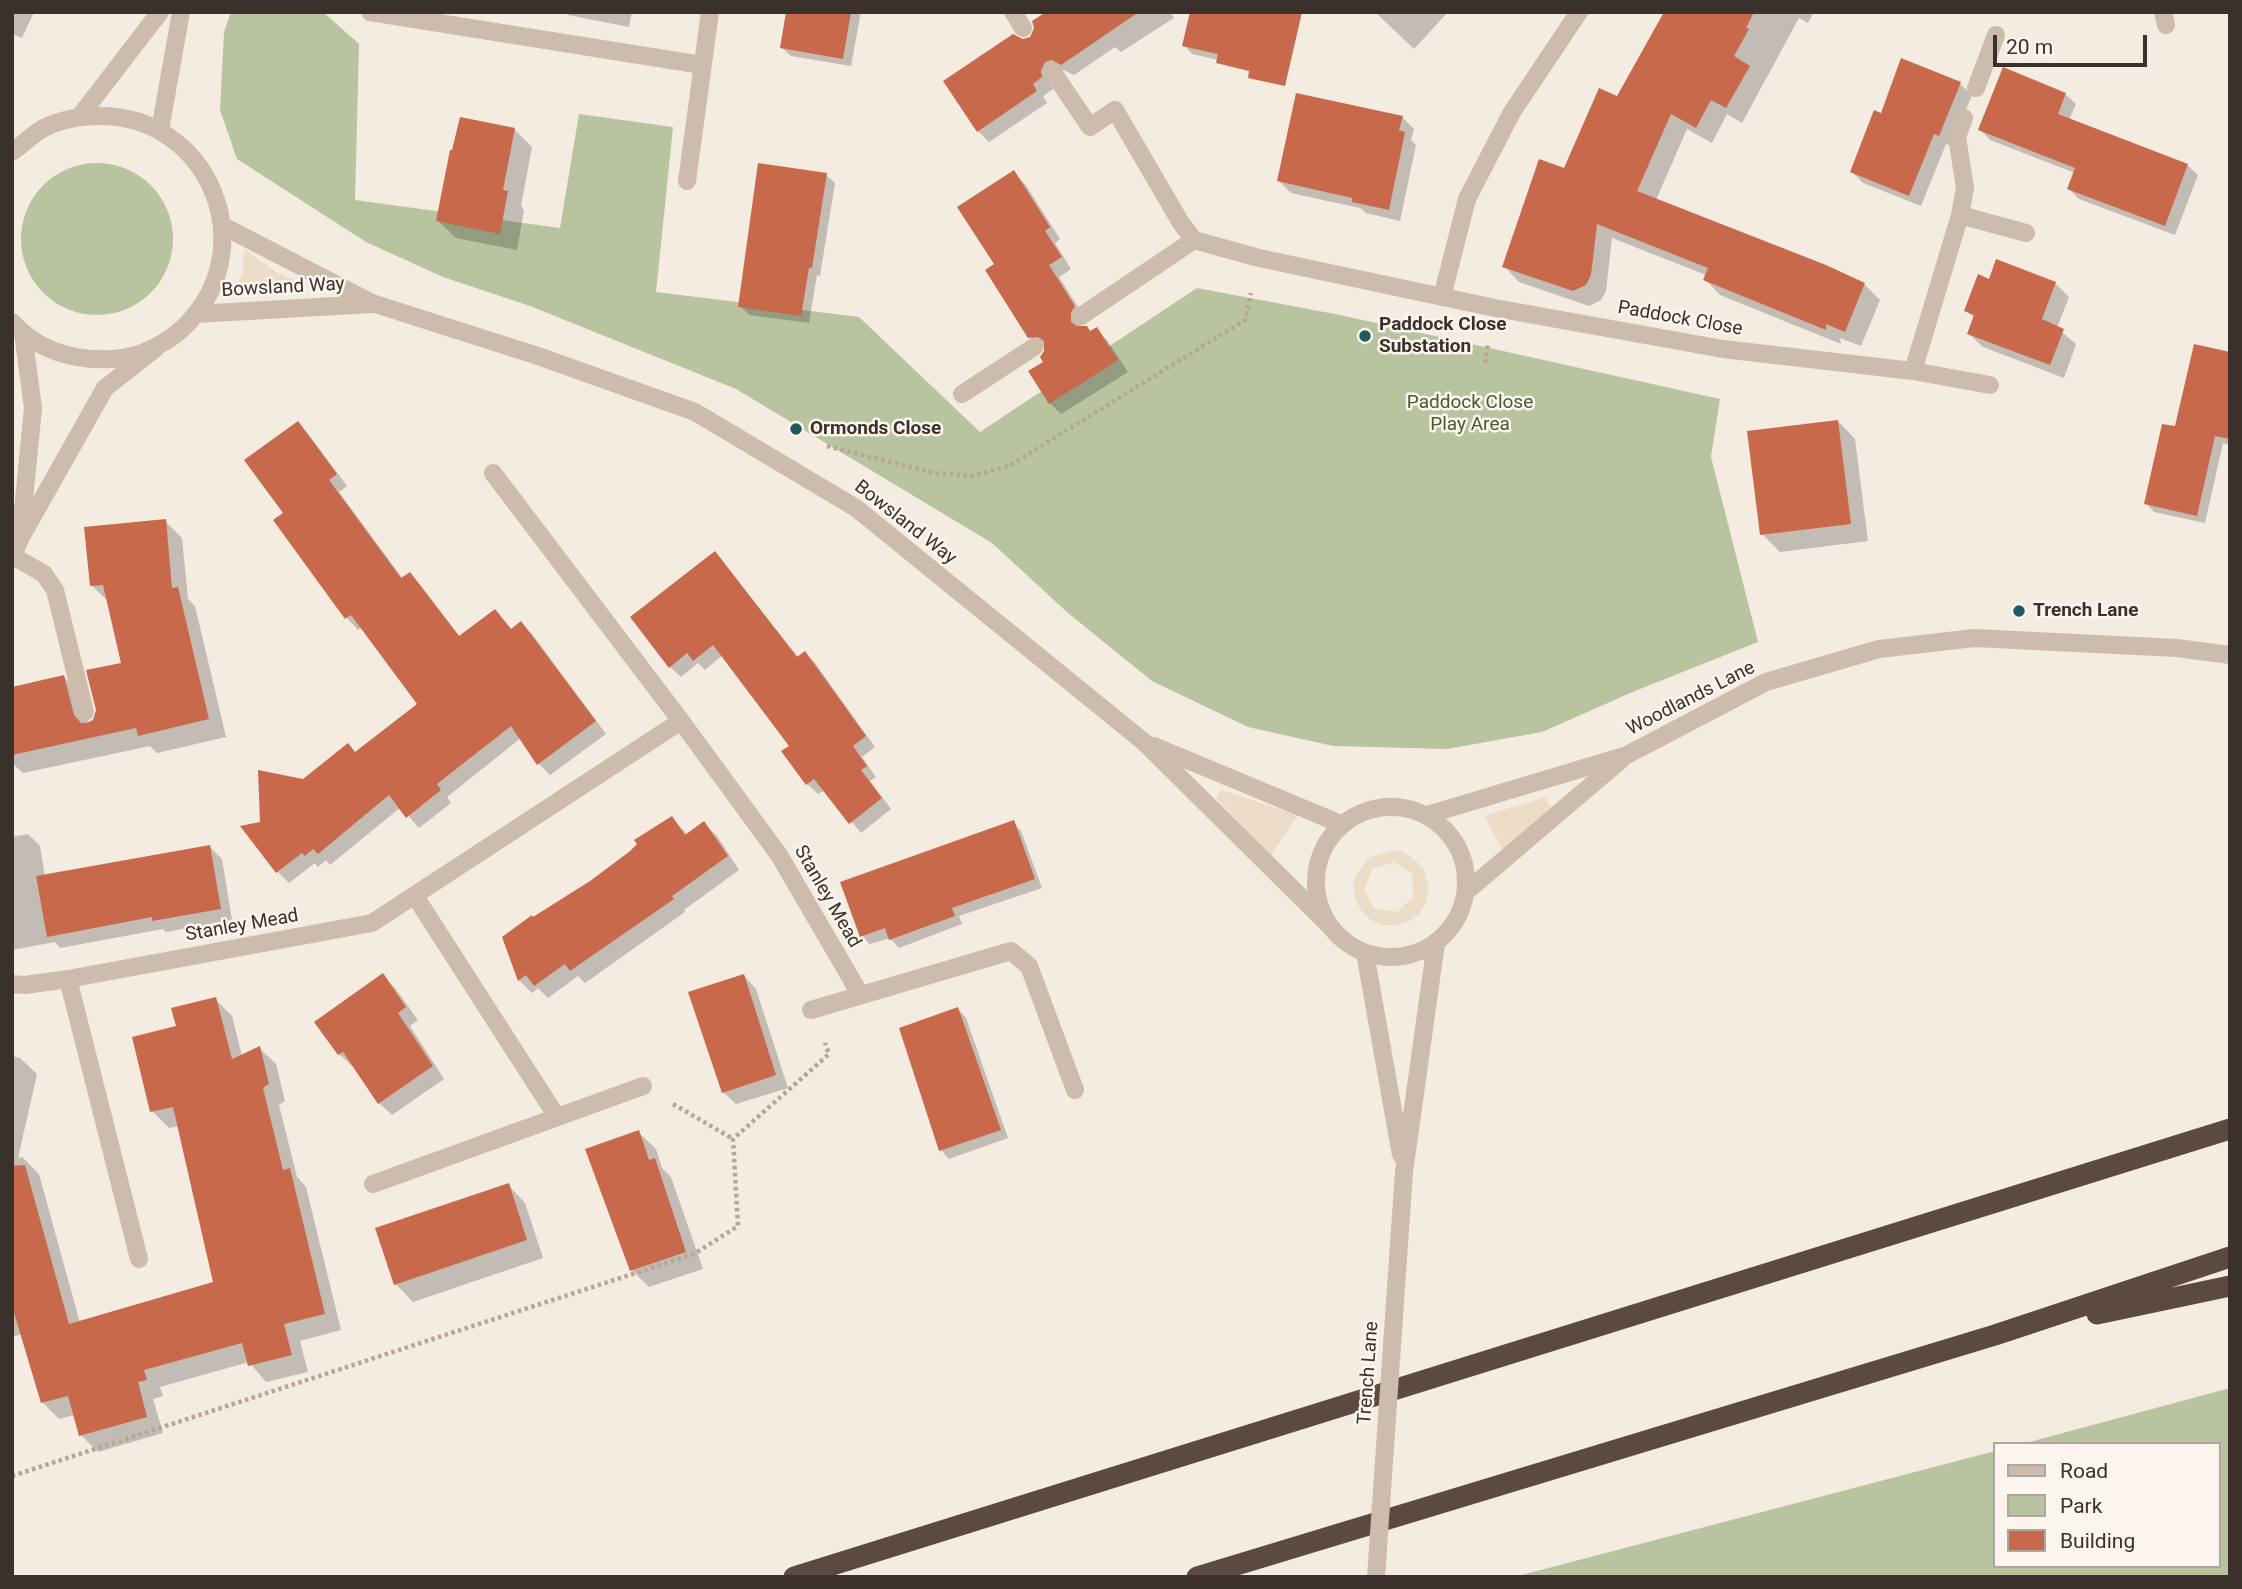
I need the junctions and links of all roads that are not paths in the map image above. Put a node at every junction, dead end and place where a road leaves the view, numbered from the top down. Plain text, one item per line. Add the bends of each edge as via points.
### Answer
1 (160, 12) edge
2 (181, 12) edge
3 (370, 12) edge
4 (710, 12) edge
5 (1013, 12) edge
6 (1579, 12) edge
7 (1023, 27) dead end
8 (1996, 35) dead end
9 (702, 65) junction
10 (1052, 71) dead end
11 (1976, 88) dead end
12 (80, 116) junction
13 (1964, 118) dead end
14 (160, 130) junction
15 (12, 152) edge
16 (687, 181) dead end
17 (1960, 215) junction
18 (223, 226) junction
19 (2026, 233) dead end
20 (1194, 240) junction
21 (1442, 297) junction
22 (372, 303) junction
23 (196, 314) junction
24 (1081, 316) dead end
25 (18, 327) edge
26 (160, 345) junction
27 (1034, 347) dead end
28 (1913, 371) junction
29 (1990, 385) dead end
30 (962, 394) dead end
31 (493, 473) dead end
32 (21, 537) junction
33 (13, 556) edge
34 (2230, 655) edge
35 (85, 712) dead end
36 (681, 721) junction
37 (1144, 742) junction
38 (1627, 755) junction
39 (1427, 815) junction
40 (1341, 824) junction
41 (1467, 891) junction
42 (415, 896) junction
43 (1331, 927) junction
44 (1436, 943) junction
45 (1365, 953) junction
46 (68, 979) junction
47 (12, 984) edge
48 (860, 994) junction
49 (811, 1010) road end
50 (643, 1086) road end
51 (1075, 1090) dead end
52 (557, 1117) junction
53 (2230, 1129) edge
54 (1404, 1172) junction
55 (373, 1184) dead end
56 (2230, 1257) edge
57 (139, 1259) dead end
58 (2230, 1286) edge
59 (1995, 1335) junction
60 (794, 1577) edge
61 (1197, 1577) edge
62 (1376, 1577) edge

1 - 12 street
2 - 14 street
3 - 9 street
4 - 9 street
5 - 7 street
6 - 21 street via 1512,112 1467,199
8 - 11 street
9 - 16 street
10 - 20 street via 1090,127 1115,110
12 - 14 street via 121,116
12 - 15 street via 43,129
13 - 17 street via 1957,137 1965,188
14 - 18 street via 191,154 212,188
17 - 19 street
17 - 28 street
18 - 22 street, Bowsland Way
18 - 23 street via 222,258 212,288
20 - 21 street, Paddock Close
20 - 24 street
21 - 28 street, Paddock Close via 1723,349
22 - 23 street, Bowsland Way
22 - 37 street, Bowsland Way via 695,412 856,508
23 - 26 street
25 - 26 street via 55,352 90,360 126,358
25 - 32 street via 33,408
26 - 32 street via 105,388
27 - 30 street
28 - 29 street, Paddock Close
31 - 36 street, Stanley Mead
32 - 33 street
33 - 35 street via 44,574 55,590
34 - 38 street, Woodlands Lane via 1974,638 1880,649 1766,682
36 - 42 street, Stanley Mead
36 - 48 street, Stanley Mead via 779,855
37 - 40 street, Bowsland Way
37 - 43 street, Bowsland Way
38 - 39 street, Woodlands Lane
38 - 41 street, Woodlands Lane
39 - 40 street via 1406,807 1383,806
39 - 41 street via 1445,828 1459,847
40 - 43 street via 1318,862 1315,885
41 - 44 street via 1451,929
42 - 46 street, Stanley Mead via 372,923
42 - 52 street
43 - 45 street via 1346,943
44 - 45 street via 1414,954 1390,958
44 - 54 street, Trench Lane
45 - 54 street, Trench Lane
46 - 47 street, Stanley Mead
46 - 57 street
48 - 49 street
48 - 51 street via 1011,951 1029,966
50 - 52 street
52 - 55 street
53 - 60 highway
54 - 62 street, Trench Lane, bridge
56 - 59 highway
58 - 59 highway
59 - 61 highway

